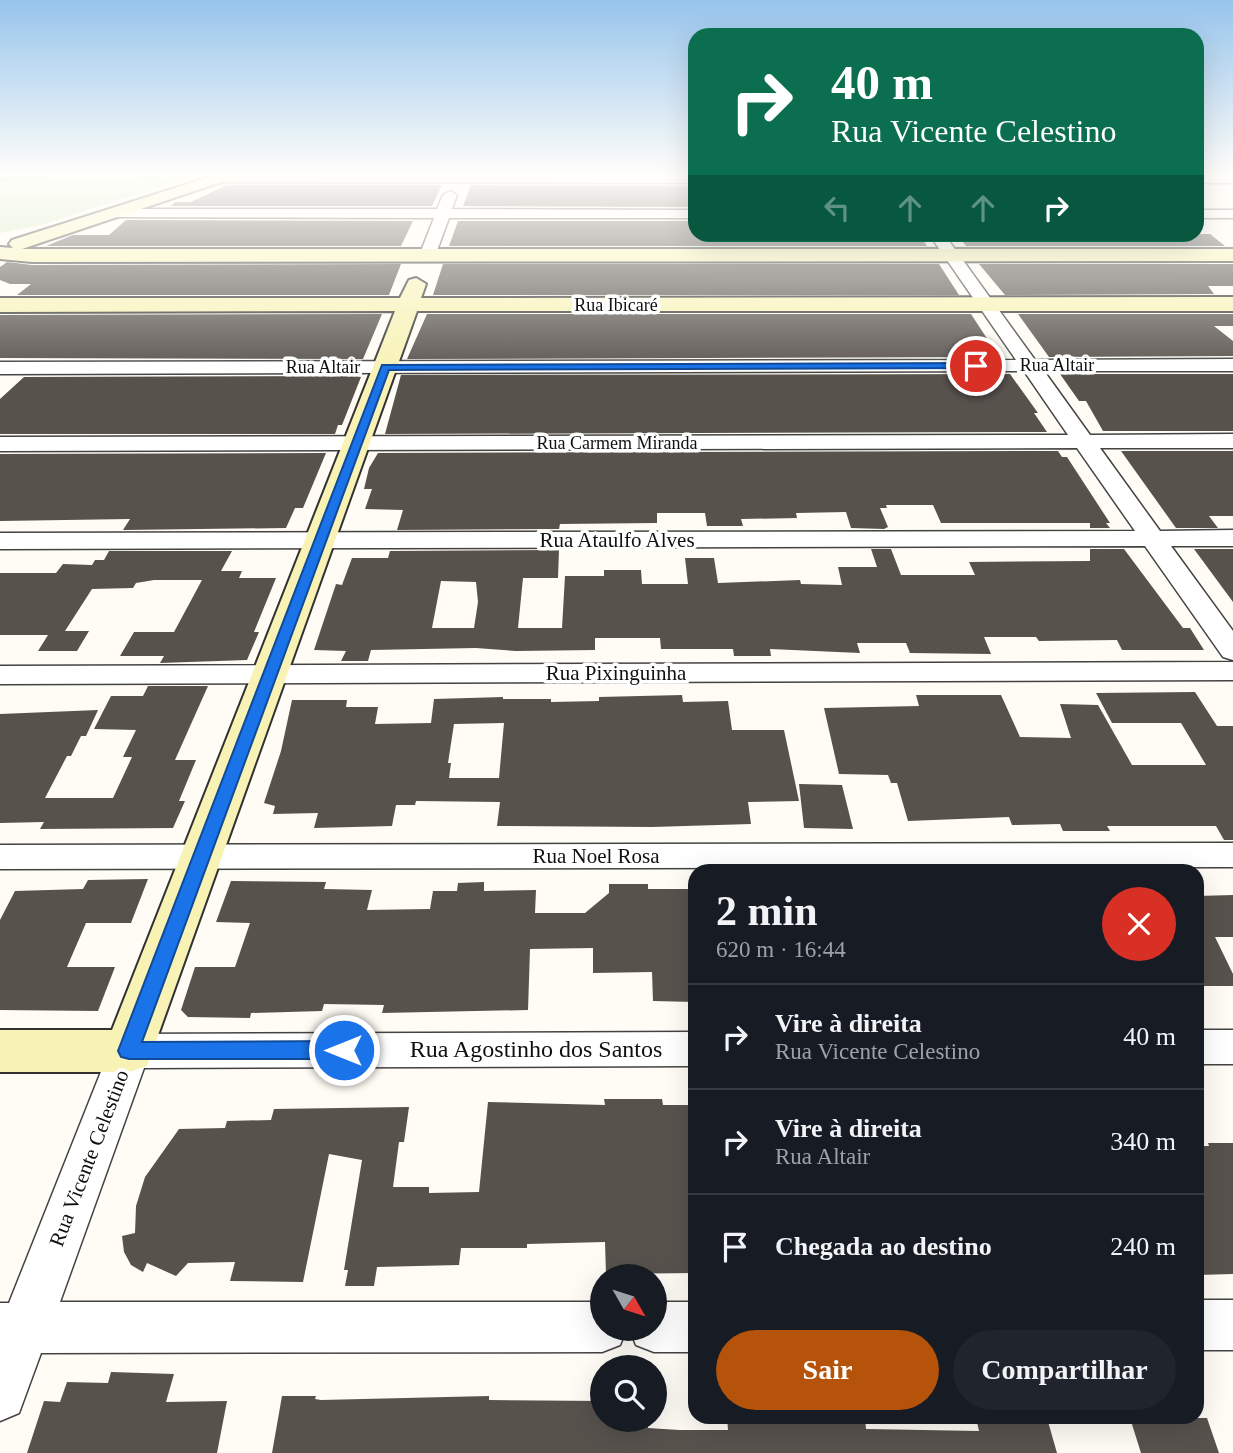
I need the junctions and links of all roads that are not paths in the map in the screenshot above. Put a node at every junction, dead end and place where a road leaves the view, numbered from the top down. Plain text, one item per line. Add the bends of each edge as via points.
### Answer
1 (29, 242) edge
2 (432, 242) edge
3 (942, 242) edge
4 (0, 251) edge
5 (951, 255) junction
6 (1233, 255) edge
7 (427, 256) junction
8 (986, 304) junction
9 (1233, 304) edge
10 (0, 305) edge
11 (408, 305) junction
12 (1233, 365) edge
13 (1030, 366) junction
14 (385, 367) junction
15 (0, 368) edge
16 (1084, 441) junction
17 (1233, 441) edge
18 (0, 444) edge
19 (356, 444) junction
20 (1153, 538) junction
21 (1233, 538) edge
22 (0, 541) edge
23 (320, 541) junction
24 (1233, 650) edge
25 (1233, 671) edge
26 (270, 674) junction
27 (0, 675) edge
28 (1233, 855) edge
29 (0, 857) edge
30 (202, 857) junction
31 (1204, 1047) edge
32 (1233, 1047) edge
33 (688, 1049) edge
34 (0, 1051) edge
35 (129, 1051) junction
36 (1204, 1325) edge
37 (1233, 1325) edge
38 (688, 1326) edge
39 (590, 1327) edge
40 (667, 1327) edge
41 (12, 1328) edge
42 (0, 1394) edge

1 - 4 street
2 - 7 street, Rua Vicente Celestino
3 - 5 street
4 - 7 street via 32,256
5 - 6 street
5 - 7 street
5 - 8 street
7 - 11 street, Rua Vicente Celestino
8 - 9 street, Rua Ibicaré
8 - 11 street, Rua Ibicaré
8 - 13 street
10 - 11 street, Rua Ibicaré
11 - 14 street, Rua Vicente Celestino
12 - 13 street, Rua Altair
13 - 14 street, Rua Altair
13 - 16 street
14 - 15 street, Rua Altair
14 - 19 street, Rua Vicente Celestino
16 - 17 street, Rua Carmem Miranda
16 - 19 street, Rua Carmem Miranda
16 - 20 street
18 - 19 street, Rua Carmem Miranda
19 - 23 street, Rua Vicente Celestino
20 - 21 street, Rua Ataulfo Alves
20 - 23 street, Rua Ataulfo Alves
20 - 24 street
22 - 23 street, Rua Ataulfo Alves
23 - 26 street, Rua Vicente Celestino
25 - 26 street, Rua Pixinguinha
26 - 27 street, Rua Pixinguinha
26 - 30 street, Rua Vicente Celestino
28 - 30 street, Rua Noel Rosa
29 - 30 street, Rua Noel Rosa
30 - 35 street, Rua Vicente Celestino
31 - 32 street
33 - 35 street, Rua Agostinho dos Santos
34 - 35 street, Rua Agostinho dos Santos
35 - 41 street, Rua Vicente Celestino
36 - 37 street
38 - 40 street
39 - 41 street
41 - 42 street, Rua Vicente Celestino

